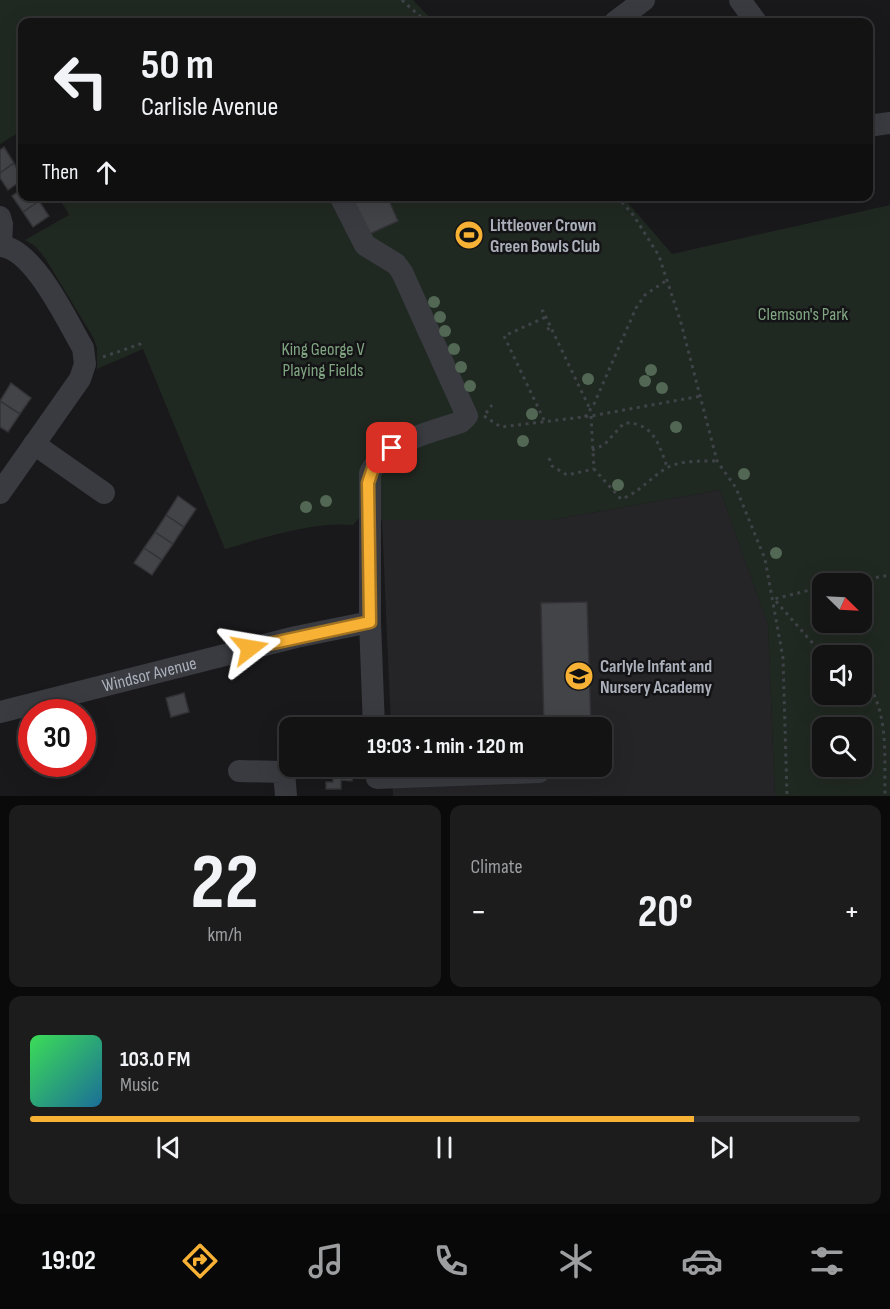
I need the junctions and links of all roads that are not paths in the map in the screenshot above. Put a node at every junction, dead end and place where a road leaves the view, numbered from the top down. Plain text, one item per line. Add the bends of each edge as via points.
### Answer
1 (644, 0) edge
2 (740, 0) edge
3 (610, 18) edge
4 (753, 18) edge
5 (890, 123) edge
6 (873, 125) edge
7 (343, 201) edge
8 (0, 217) edge
9 (1, 246) edge
10 (34, 444) junction
11 (0, 493) edge
12 (104, 493) dead end
13 (370, 622) junction
14 (0, 712) edge
15 (374, 717) edge
16 (239, 771) dead end
17 (438, 777) edge
18 (377, 780) edge
19 (286, 796) edge

1 - 3 street
2 - 4 street
5 - 6 street
7 - 13 street via 365,245 402,272 475,416 383,454 370,473
8 - 9 street
9 - 10 street via 12,247 31,263 83,348 85,364 80,379
10 - 11 street
10 - 12 street
13 - 14 street, Windsor Avenue
13 - 15 street
16 - 19 street via 284,772
17 - 18 street

